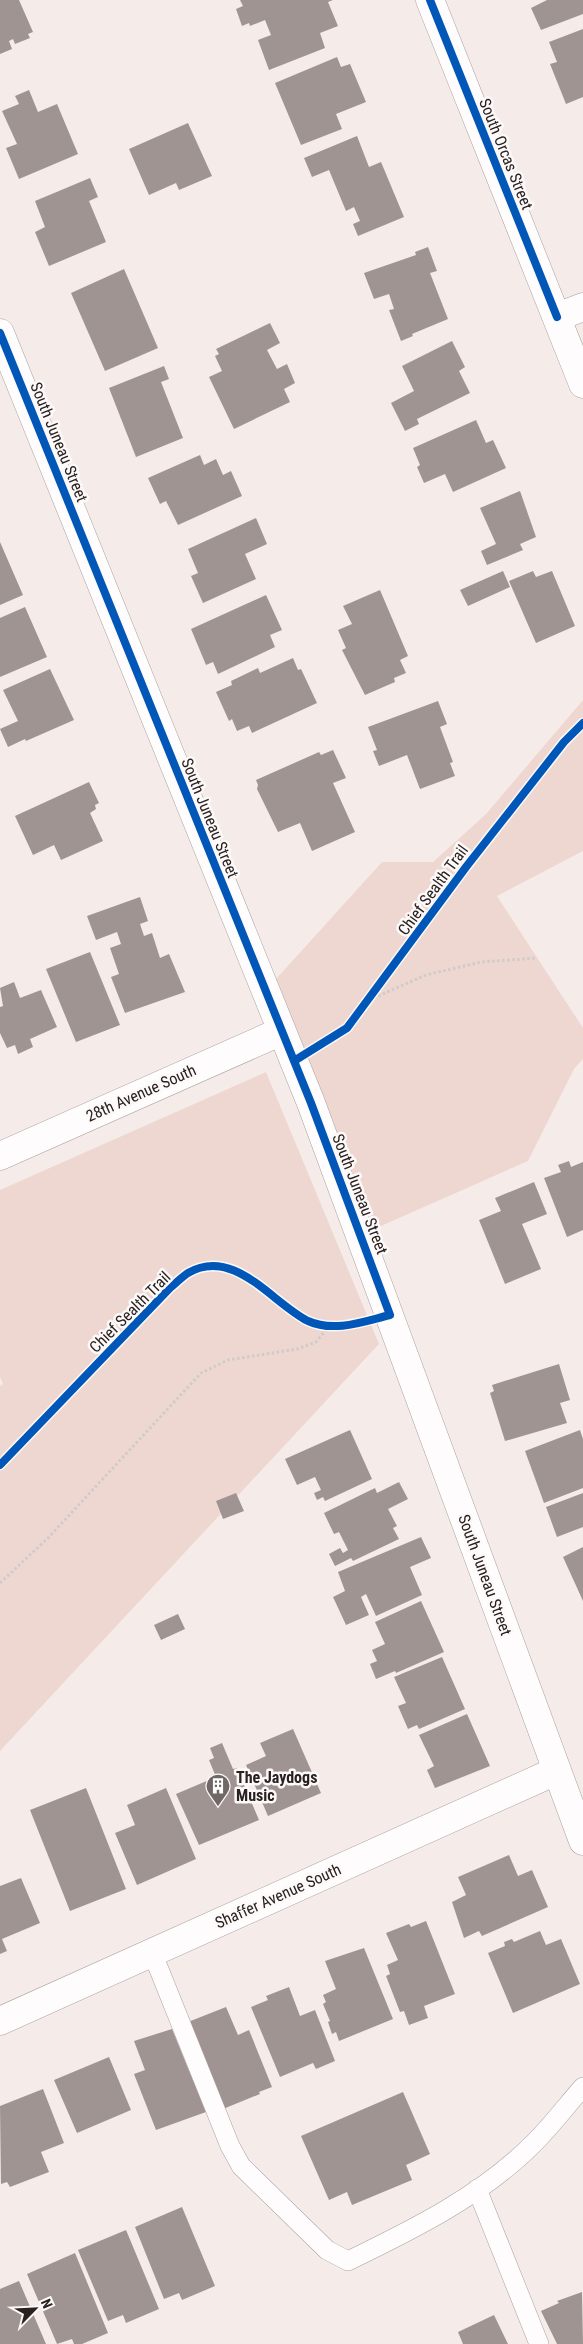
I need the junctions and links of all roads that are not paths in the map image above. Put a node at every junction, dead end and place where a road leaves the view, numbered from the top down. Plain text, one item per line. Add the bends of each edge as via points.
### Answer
1 (430, 0) edge
2 (583, 307) edge
3 (557, 317) junction
4 (0, 333) edge
5 (583, 384) edge
6 (282, 1031) junction
7 (0, 1156) edge
8 (556, 1771) junction
9 (583, 1841) edge
10 (152, 1952) junction
11 (0, 2021) edge
12 (583, 2087) edge
13 (477, 2189) junction
14 (539, 2344) edge

1 - 3 street, South Orcas Street
2 - 3 street
3 - 5 street, South Orcas Street
4 - 6 street, South Juneau Street
6 - 7 street, 28th Avenue South
6 - 8 street, South Juneau Street via 393,1323
8 - 9 street, South Juneau Street
8 - 10 street, Shaffer Avenue South
10 - 11 street, Shaffer Avenue South
10 - 13 lane via 241,2166 327,2250 348,2261 427,2222
12 - 13 lane via 534,2143
13 - 14 lane

